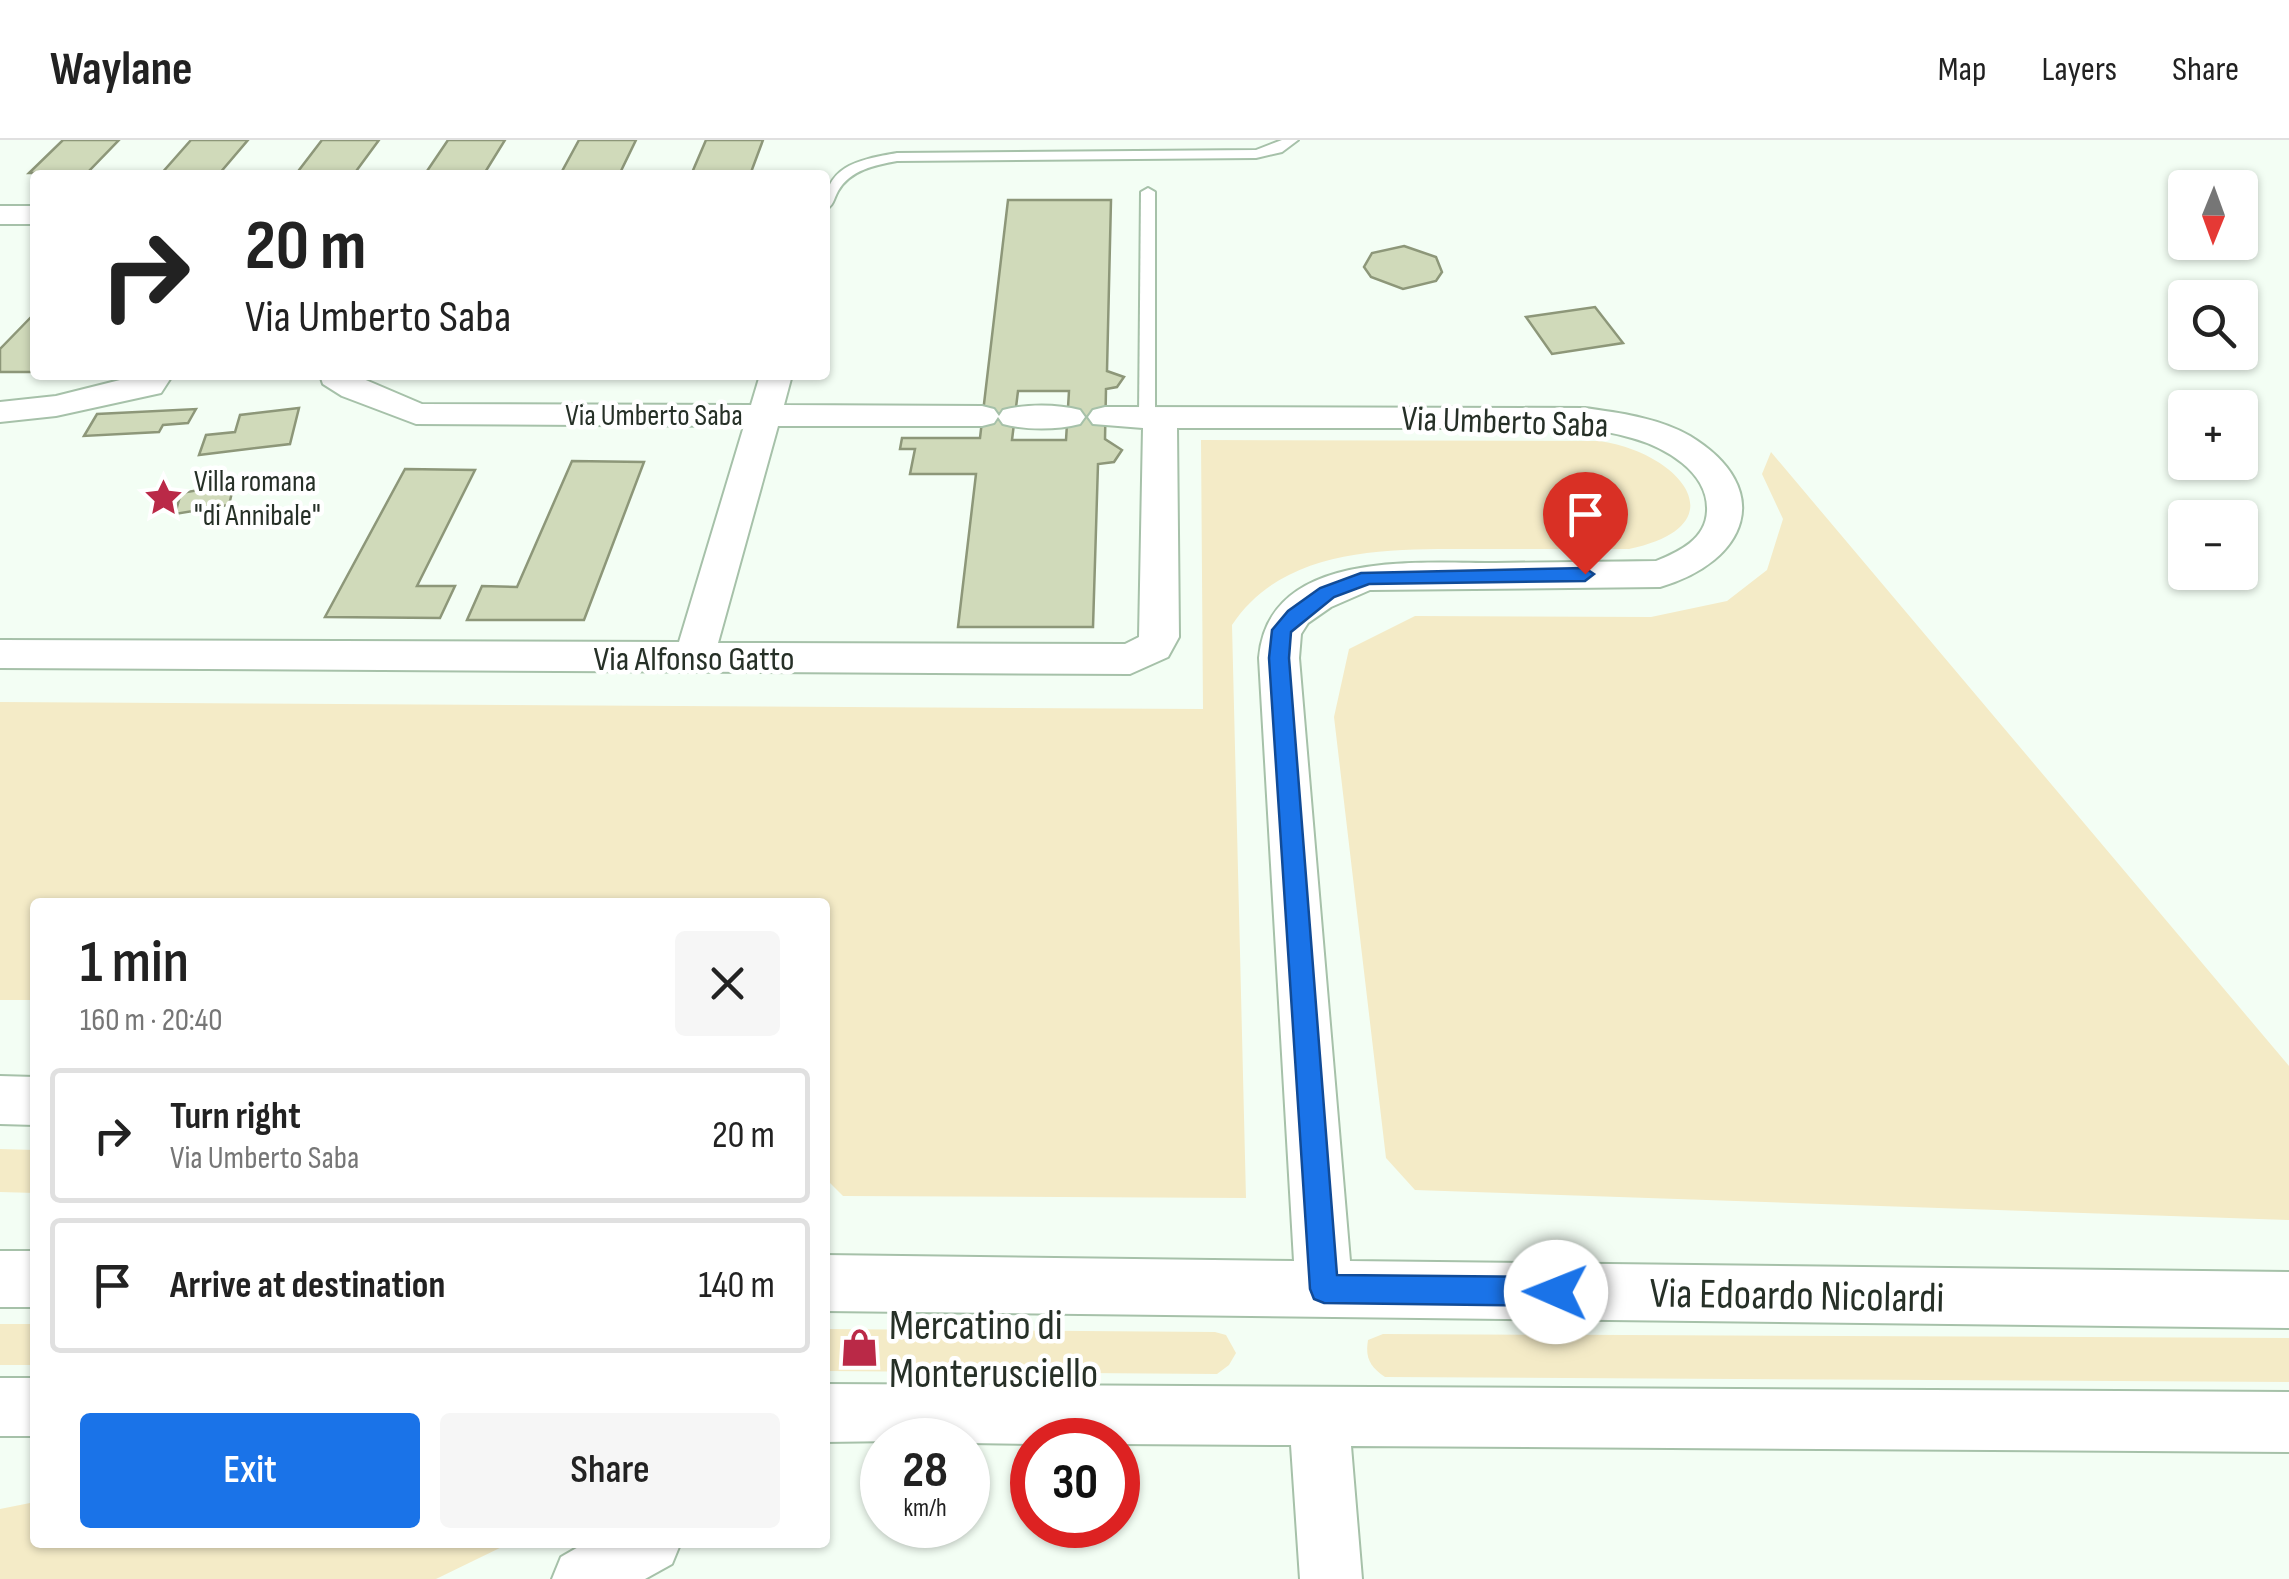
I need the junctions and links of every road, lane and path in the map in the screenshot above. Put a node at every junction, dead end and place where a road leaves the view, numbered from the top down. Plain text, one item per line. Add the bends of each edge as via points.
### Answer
1 (1291, 140) edge
2 (830, 189) edge
3 (1148, 192) dead end
4 (0, 215) edge
5 (30, 215) edge
6 (153, 380) edge
7 (339, 380) edge
8 (775, 380) edge
9 (0, 412) edge
10 (764, 416) junction
11 (1068, 417) dead end
12 (1106, 417) dead end
13 (1153, 417) junction
14 (0, 654) edge
15 (694, 658) junction
16 (0, 1100) edge
17 (30, 1101) edge
18 (0, 1279) edge
19 (30, 1279) edge
20 (830, 1283) edge
21 (1324, 1289) junction
22 (2289, 1300) edge
23 (0, 1407) edge
24 (30, 1407) edge
25 (830, 1413) edge
26 (884, 1414) junction
27 (1319, 1416) junction
28 (2289, 1422) edge
29 (830, 1443) edge
30 (639, 1548) edge
31 (583, 1579) edge
32 (1330, 1579) edge

1 - 2 lane via 1256,154 897,156 844,173
3 - 13 lane
4 - 5 street
6 - 9 street via 37,412
7 - 10 street, Via Umberto Saba via 416,414
8 - 10 street
10 - 11 street, Via Umberto Saba
10 - 15 street
12 - 13 street, Via Umberto Saba
13 - 15 street, Via Alfonso Gatto via 1159,637 1144,655 1106,661
13 - 21 street, Via Umberto Saba via 1585,418 1676,444 1717,478 1727,498 1720,538 1700,558 1660,574 1387,574 1327,592 1282,630 1280,678
14 - 15 street, Via Alfonso Gatto
16 - 17 street
18 - 19 street
20 - 21 street, Via Edoardo Nicolardi
21 - 22 street, Via Edoardo Nicolardi
23 - 24 street
25 - 26 street
26 - 27 street
26 - 29 street
27 - 28 street
27 - 32 street
30 - 31 street

